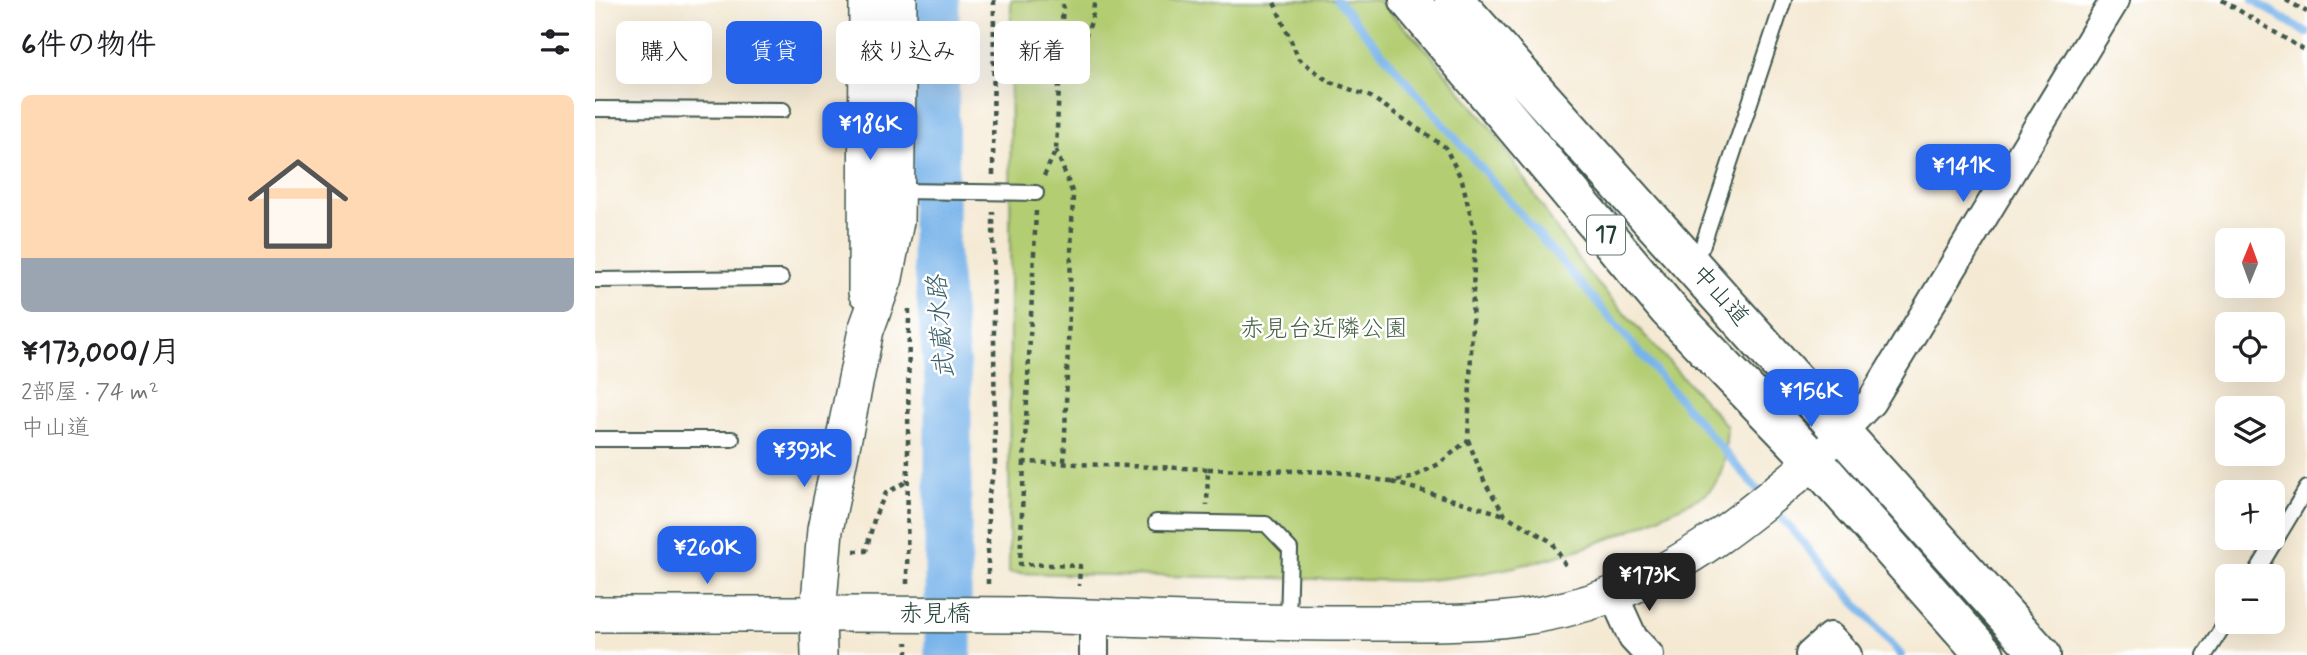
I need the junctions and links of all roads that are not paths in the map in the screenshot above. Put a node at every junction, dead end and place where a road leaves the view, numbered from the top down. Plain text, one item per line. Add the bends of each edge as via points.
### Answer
1 (867, 0) edge
2 (899, 0) edge
3 (1409, 0) edge
4 (1454, 0) edge
5 (1784, 0) edge
6 (2115, 0) edge
7 (595, 109) edge
8 (783, 110) dead end
9 (895, 191) junction
10 (1036, 192) road end
11 (1688, 260) junction
12 (781, 278) dead end
13 (595, 280) edge
14 (1843, 433) junction
15 (595, 439) edge
16 (732, 439) dead end
17 (1814, 461) junction
18 (2307, 488) edge
19 (1156, 522) dead end
20 (2261, 564) edge
21 (1613, 594) junction
22 (595, 614) edge
23 (832, 614) junction
24 (1094, 617) junction
25 (1288, 624) junction
26 (2218, 634) edge
27 (819, 655) edge
28 (1094, 655) edge
29 (1649, 655) edge
30 (1810, 655) edge
31 (1846, 655) edge
32 (1985, 655) edge
33 (2041, 655) edge
34 (2205, 655) edge

1 - 9 street
2 - 9 street
3 - 17 highway, 中山道 / 17 via 1668,309
4 - 11 highway, 中山道 / 17
5 - 11 lane via 1702,247
6 - 14 street via 1871,402
7 - 8 lane
9 - 10 lane
9 - 23 street via 896,221 885,278 866,330 825,530
11 - 14 highway, 中山道 / 17
12 - 13 lane
14 - 17 street
14 - 33 highway, 中山道 / 17
15 - 16 lane
17 - 21 street, 赤見橋 via 1718,539
17 - 32 highway, 中山道 / 17
18 - 20 lane
19 - 25 lane via 1266,524 1290,549
21 - 25 street, 赤見橋 via 1553,614 1503,621
21 - 29 street via 1633,638
22 - 23 street, 赤見橋
23 - 24 street, 赤見橋, bridge
23 - 27 street
24 - 25 street, 赤見橋
24 - 28 street
26 - 34 lane
30 - 31 street via 1830,637

